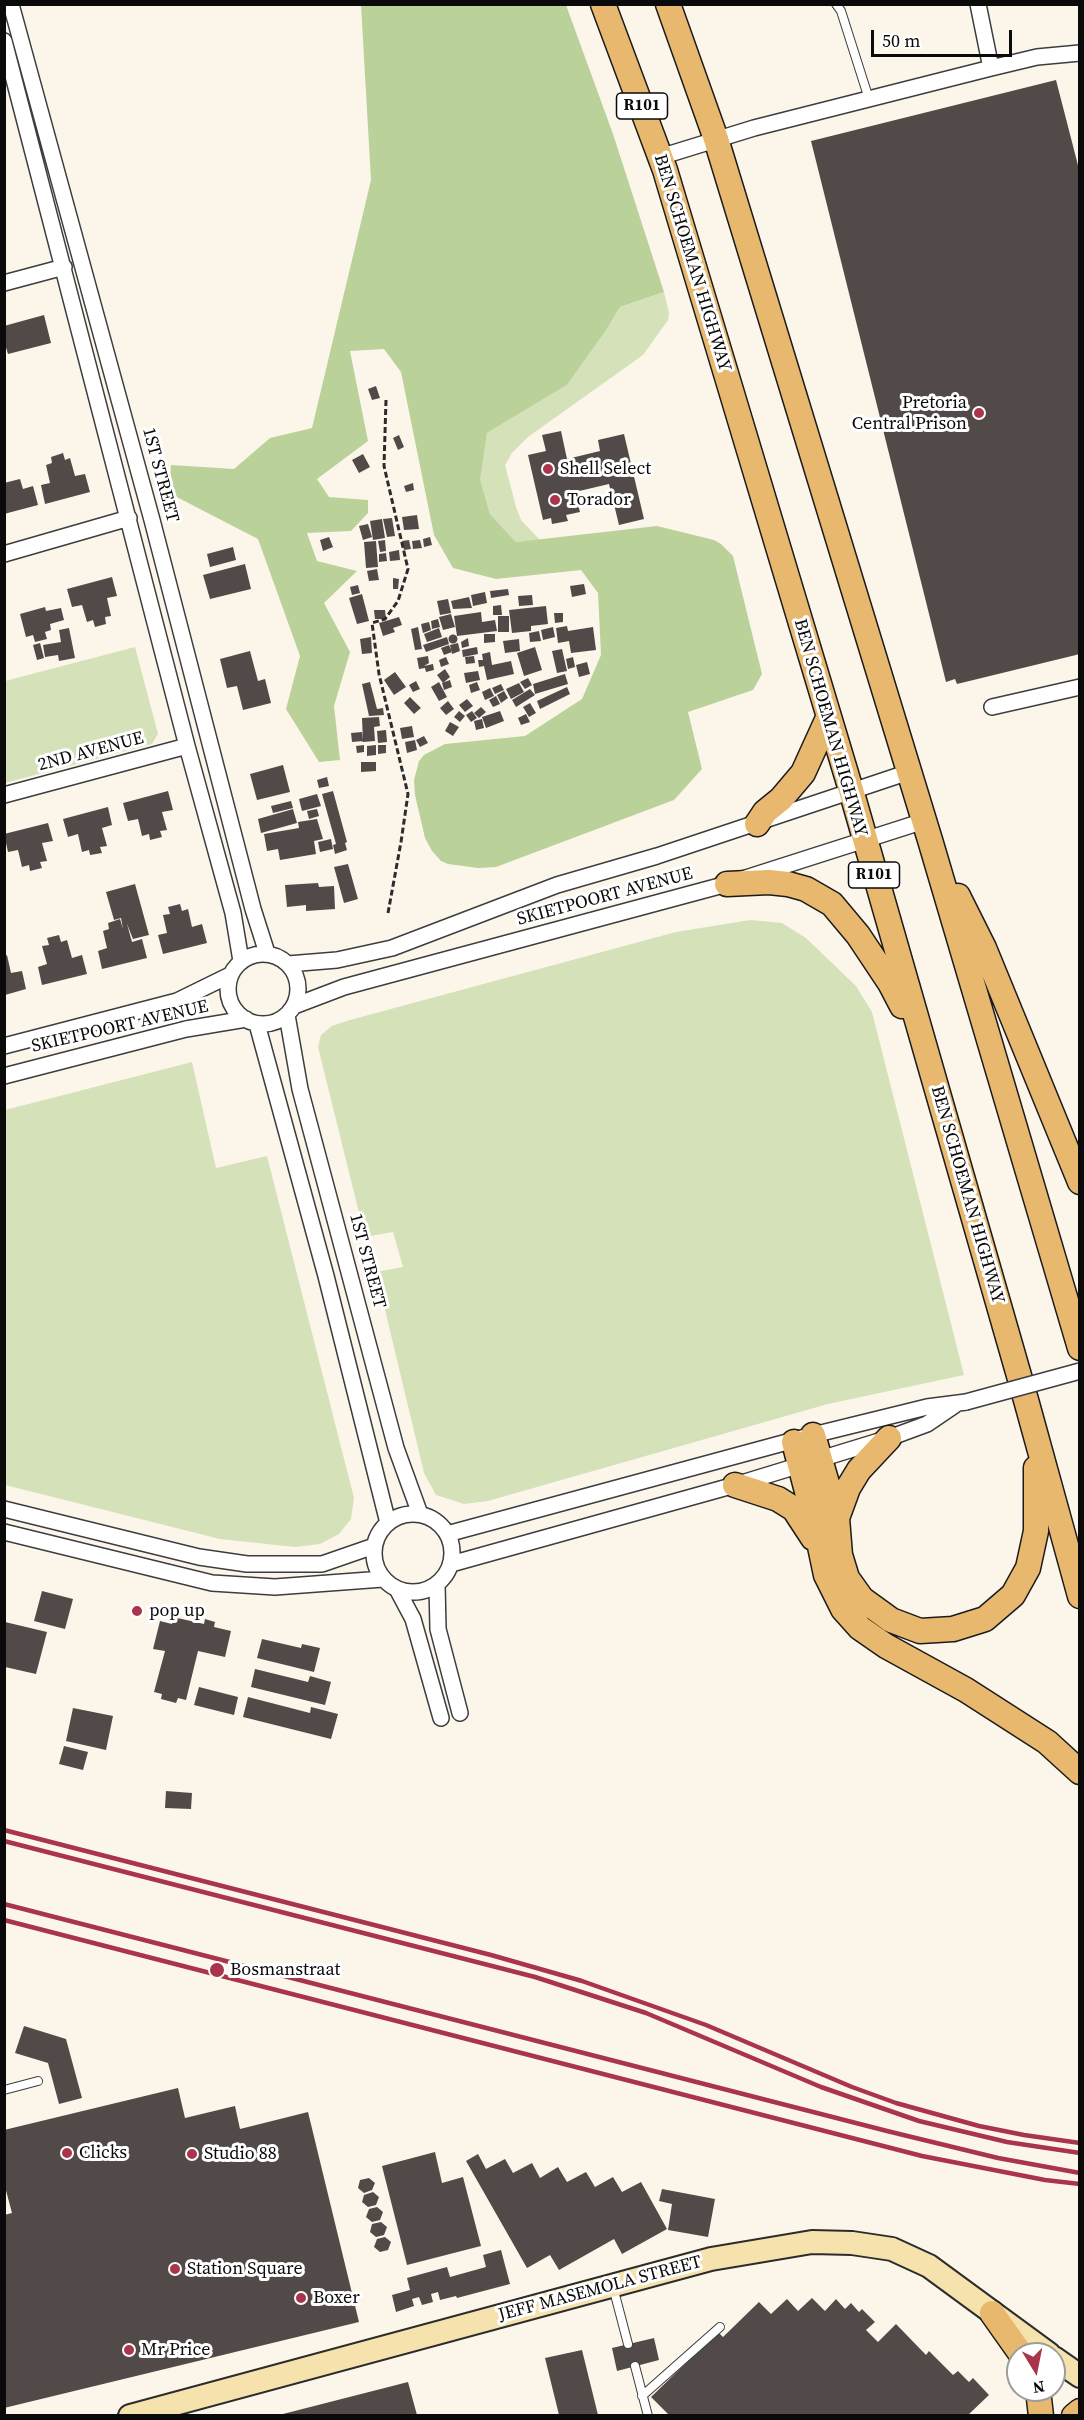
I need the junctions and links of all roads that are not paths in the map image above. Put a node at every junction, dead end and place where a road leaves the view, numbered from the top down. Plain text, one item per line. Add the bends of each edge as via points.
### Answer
1 (603, 4) edge
2 (668, 4) edge
3 (836, 4) edge
4 (978, 4) edge
5 (14, 7) edge
6 (4, 41) edge
7 (1080, 53) edge
8 (991, 68) junction
9 (869, 99) junction
10 (716, 139) junction
11 (660, 157) junction
12 (64, 267) junction
13 (4, 283) edge
14 (129, 518) junction
15 (4, 554) edge
16 (1080, 687) edge
17 (992, 707) dead end
18 (828, 718) junction
19 (187, 747) junction
20 (909, 772) junction
21 (850, 790) junction
22 (4, 795) edge
23 (757, 824) junction
24 (927, 830) junction
25 (863, 840) junction
26 (727, 884) junction
27 (267, 953) junction
28 (241, 961) junction
29 (288, 964) junction
30 (230, 975) junction
31 (291, 1010) junction
32 (251, 1021) junction
33 (4, 1046) edge
34 (925, 1050) junction
35 (4, 1076) edge
36 (1080, 1182) edge
37 (1080, 1348) edge
38 (1080, 1371) edge
39 (1026, 1400) junction
40 (962, 1403) junction
41 (889, 1438) junction
42 (806, 1450) junction
43 (735, 1485) junction
44 (4, 1509) edge
45 (420, 1515) junction
46 (837, 1518) junction
47 (388, 1523) junction
48 (4, 1532) edge
49 (447, 1534) junction
50 (374, 1546) junction
51 (819, 1547) junction
52 (451, 1564) junction
53 (383, 1579) junction
54 (437, 1584) junction
55 (397, 1589) junction
56 (1080, 1596) edge
57 (460, 1713) dead end
58 (441, 1718) dead end
59 (1080, 1772) edge
60 (38, 2081) dead end
61 (4, 2090) edge
62 (612, 2285) junction
63 (992, 2313) junction
64 (720, 2327) dead end
65 (1013, 2342) edge
66 (1032, 2342) edge
67 (628, 2344) dead end
68 (635, 2366) dead end
69 (1066, 2366) edge
70 (1080, 2376) edge
71 (642, 2396) junction
72 (1080, 2411) edge
73 (130, 2415) edge
74 (648, 2415) edge
75 (1074, 2415) edge

1 - 11 main road, BEN SCHOEMAN HIGHWAY / R101
2 - 10 main road
3 - 9 lane
4 - 8 street
5 - 27 street, 1ST STREET
6 - 12 street
7 - 8 street via 1037,57
8 - 9 street
9 - 10 street
10 - 11 street
10 - 20 main road
11 - 18 main road, BEN SCHOEMAN HIGHWAY / R101
12 - 13 street
12 - 14 street
14 - 15 street
14 - 19 street
16 - 17 street
18 - 21 main road, BEN SCHOEMAN HIGHWAY / R101
18 - 23 main road via 803,773
19 - 22 street, 2ND AVENUE
19 - 28 street via 233,913
20 - 21 street, SKIETPOORT AVENUE
20 - 24 main road
21 - 23 street, SKIETPOORT AVENUE
21 - 25 main road, BEN SCHOEMAN HIGHWAY / R101
23 - 29 street, SKIETPOORT AVENUE via 558,885 392,948 337,960
24 - 25 street, SKIETPOORT AVENUE
24 - 36 main road via 984,948
24 - 37 main road
25 - 26 street, SKIETPOORT AVENUE
25 - 34 main road, BEN SCHOEMAN HIGHWAY / R101
26 - 31 street, SKIETPOORT AVENUE via 344,987
26 - 34 main road via 788,884 832,904 890,983
27 - 28 street
27 - 29 street
28 - 30 street
29 - 31 street via 298,984
30 - 32 street via 232,1005
30 - 33 street, SKIETPOORT AVENUE via 177,1001
31 - 32 street via 268,1024
31 - 45 street, 1ST STREET via 300,1089 396,1448
32 - 35 street, SKIETPOORT AVENUE via 186,1029
32 - 47 street via 320,1252
34 - 39 main road, BEN SCHOEMAN HIGHWAY / R101
38 - 40 street, bridge
39 - 46 main road via 1036,1465 1036,1531 1028,1568 1013,1595 985,1619 937,1631 920,1631 891,1620 862,1599 847,1578 840,1555
39 - 56 main road, BEN SCHOEMAN HIGHWAY / R101
40 - 41 street via 927,1424
40 - 42 street via 935,1406
41 - 42 street
41 - 46 main road via 859,1470
42 - 43 street
42 - 46 main road via 832,1495
42 - 49 street
42 - 51 main road
43 - 51 main road via 778,1499 794,1509
43 - 52 street
44 - 50 street via 199,1557 247,1564 322,1564
45 - 47 street via 408,1514
45 - 49 street via 431,1518
47 - 50 street
48 - 53 street via 212,1583 275,1587
49 - 52 street
50 - 53 street via 375,1563
51 - 59 main road via 826,1575 843,1609 860,1628 1047,1742
52 - 54 street
53 - 55 street
54 - 55 street via 415,1592
54 - 57 street via 438,1629
55 - 58 street via 413,1619
60 - 61 lane
62 - 63 main road, JEFF MASEMOLA STREET via 711,2259 812,2242 852,2243 892,2249 929,2266
62 - 67 lane
62 - 73 main road, JEFF MASEMOLA STREET
63 - 65 main road
63 - 66 main road, JEFF MASEMOLA STREET
64 - 71 lane
68 - 71 lane
69 - 70 main road
71 - 74 lane
72 - 75 main road

